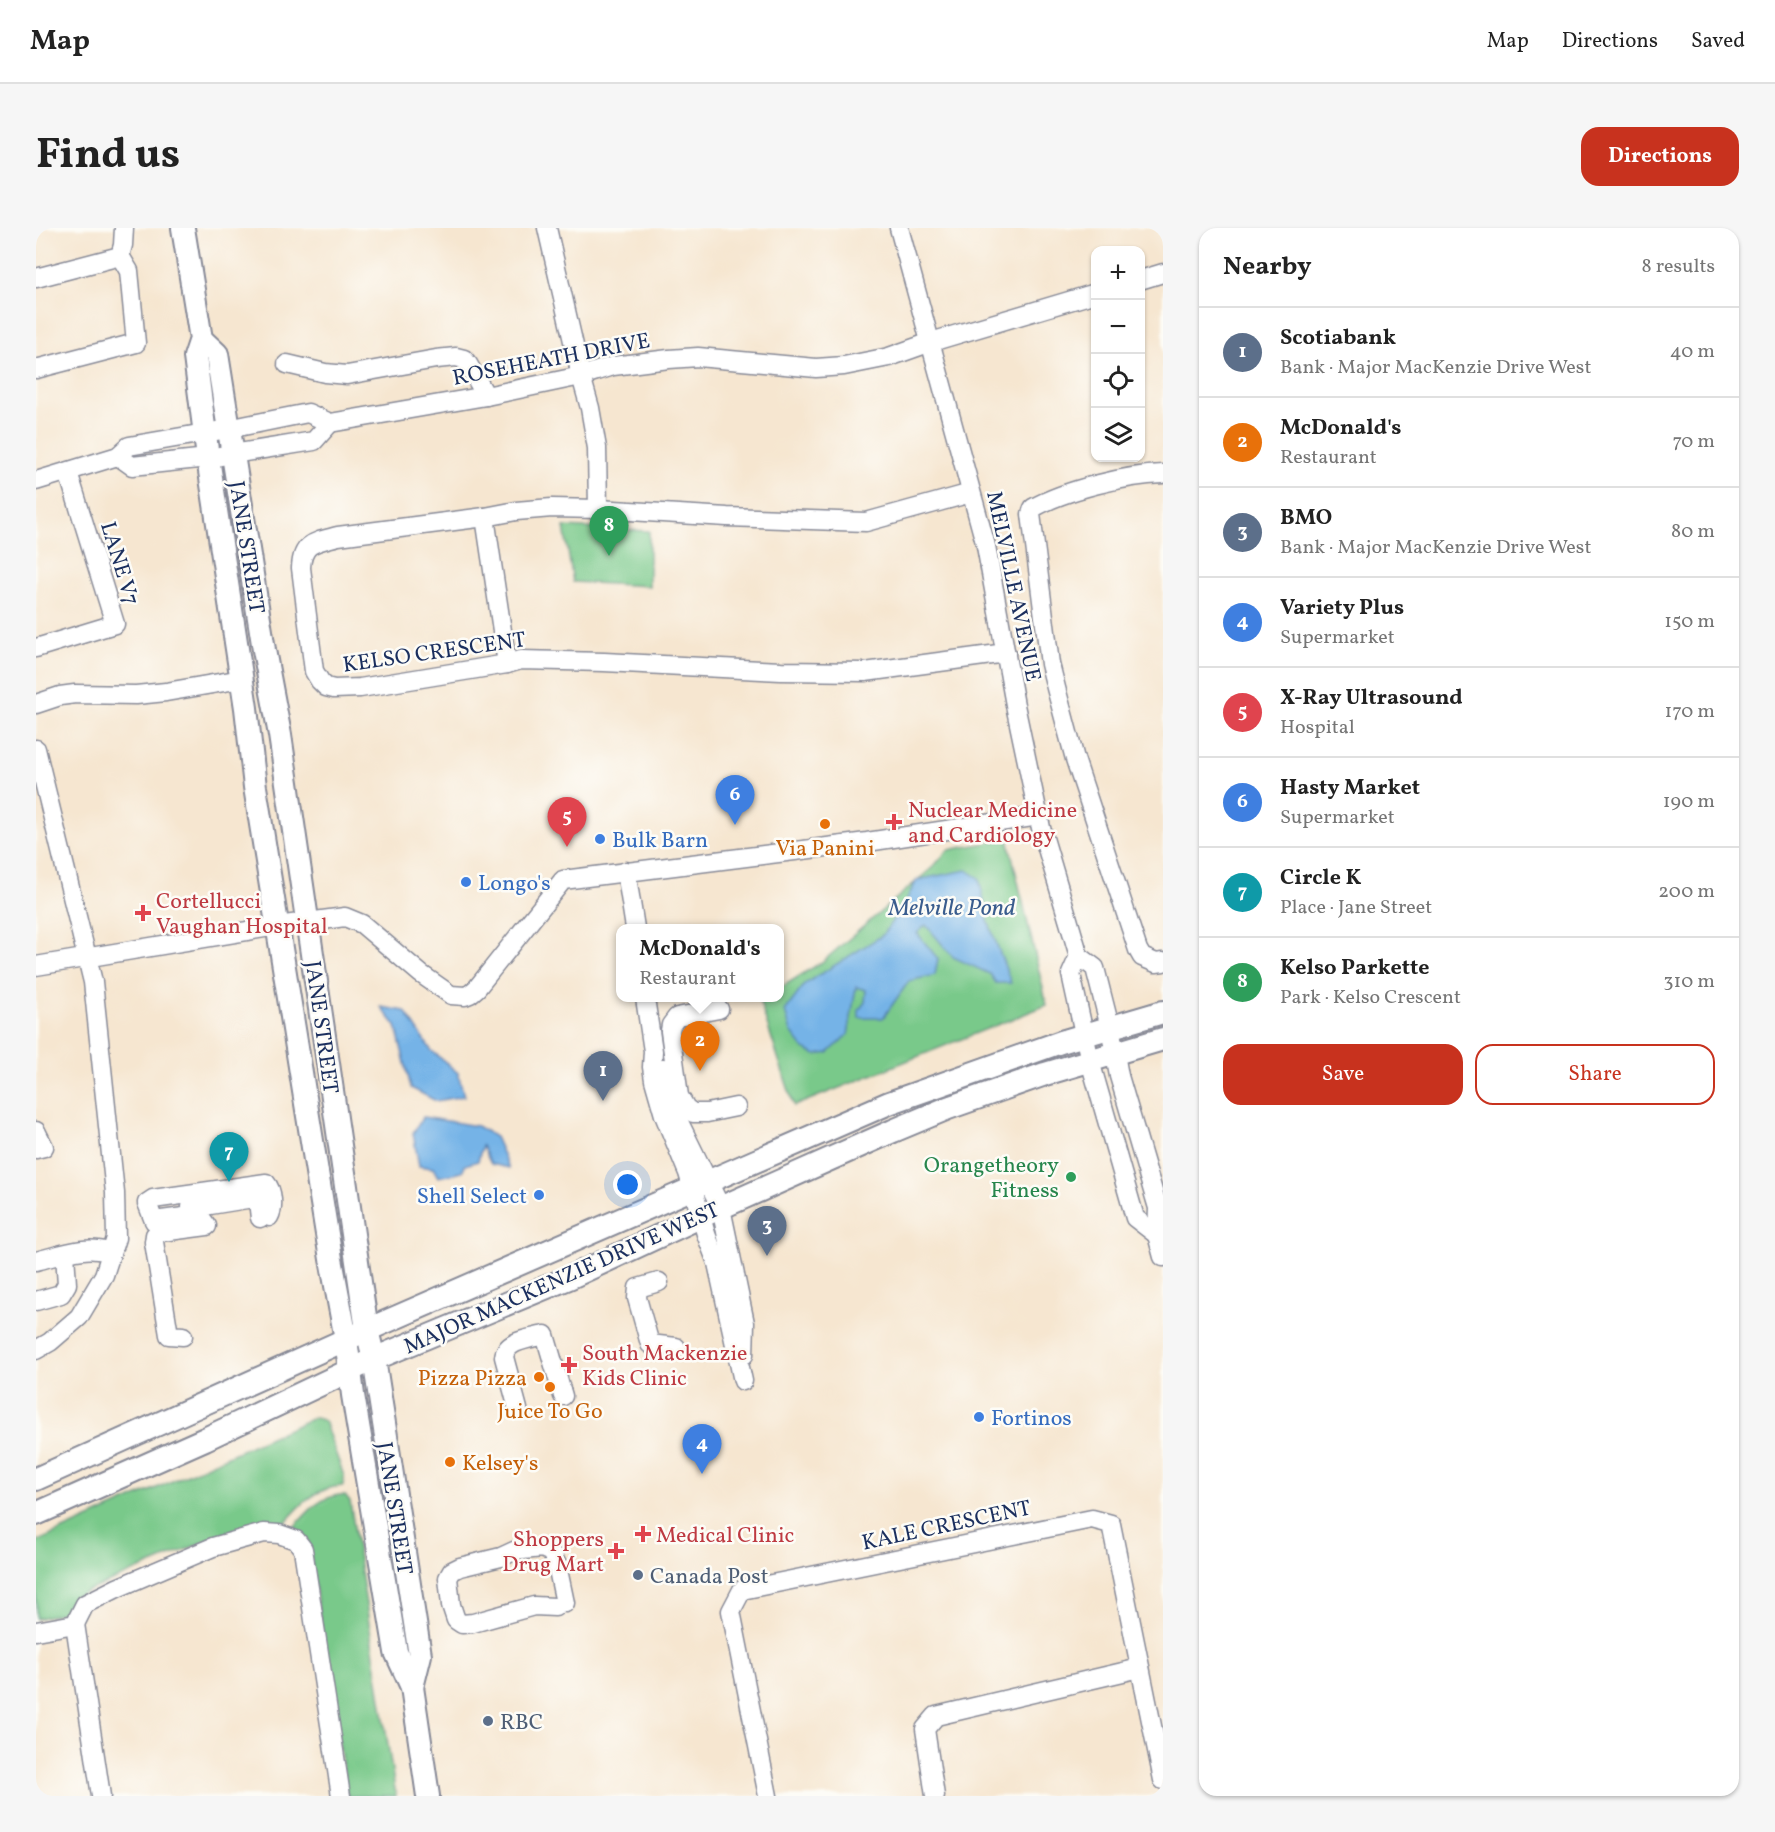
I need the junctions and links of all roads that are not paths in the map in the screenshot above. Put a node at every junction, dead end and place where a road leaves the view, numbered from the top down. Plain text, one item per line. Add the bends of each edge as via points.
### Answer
1 (124, 228) edge
2 (183, 228) edge
3 (547, 228) edge
4 (899, 228) edge
5 (120, 256) junction
6 (1163, 273) edge
7 (36, 278) edge
8 (1145, 278) edge
9 (1091, 294) edge
10 (201, 339) junction
11 (931, 342) junction
12 (287, 364) dead end
13 (36, 369) edge
14 (580, 376) junction
15 (486, 396) junction
16 (330, 423) junction
17 (228, 429) junction
18 (205, 433) junction
19 (232, 454) junction
20 (118, 456) junction
21 (208, 459) junction
22 (68, 472) junction
23 (1163, 474) edge
24 (36, 481) edge
25 (971, 493) junction
26 (598, 509) junction
27 (485, 517) junction
28 (36, 648) edge
29 (1006, 653) junction
30 (507, 664) junction
31 (242, 679) junction
32 (36, 704) edge
33 (36, 749) edge
34 (1039, 816) junction
35 (626, 872) junction
36 (293, 924) junction
37 (634, 924) edge
38 (1079, 956) junction
39 (88, 957) junction
40 (1163, 962) edge
41 (36, 966) edge
42 (646, 1002) edge
43 (719, 1009) dead end
44 (1163, 1012) edge
45 (1110, 1027) junction
46 (1084, 1034) junction
47 (1163, 1039) edge
48 (1114, 1053) junction
49 (1089, 1061) junction
50 (736, 1107) dead end
51 (36, 1131) edge
52 (36, 1149) edge
53 (700, 1185) junction
54 (179, 1195) junction
55 (711, 1212) junction
56 (203, 1221) junction
57 (1157, 1235) junction
58 (111, 1253) junction
59 (65, 1254) junction
60 (1163, 1257) edge
61 (36, 1261) edge
62 (658, 1282) dead end
63 (36, 1301) edge
64 (367, 1330) junction
65 (183, 1336) dead end
66 (346, 1339) junction
67 (676, 1347) dead end
68 (36, 1350) edge
69 (374, 1359) junction
70 (350, 1372) junction
71 (563, 1396) dead end
72 (518, 1409) dead end
73 (36, 1479) edge
74 (36, 1514) edge
75 (560, 1605) joint
76 (75, 1624) junction
77 (36, 1631) edge
78 (1140, 1668) junction
79 (412, 1687) junction
80 (1163, 1780) edge
81 (101, 1796) edge
82 (341, 1796) edge
83 (428, 1796) edge
84 (768, 1796) edge
85 (935, 1796) edge

1 - 5 street
2 - 10 main road, JANE STREET
3 - 14 street
4 - 11 street, MELVILLE AVENUE
5 - 7 street
5 - 13 street via 129,271 136,343
6 - 8 street
9 - 11 street, ROSEHEATH DRIVE
10 - 17 main road, JANE STREET via 217,354
10 - 18 main road, JANE STREET via 195,357
11 - 14 street, ROSEHEATH DRIVE via 889,357 844,366 816,368 698,357 613,366
11 - 25 street, MELVILLE AVENUE
12 - 15 street via 347,375 456,357 468,363
14 - 15 street, ROSEHEATH DRIVE
14 - 26 street via 597,448
15 - 16 street, ROSEHEATH DRIVE
16 - 17 street, ROSEHEATH DRIVE via 308,413
16 - 19 street via 314,441
17 - 18 street, ROSEHEATH DRIVE
17 - 19 main road, JANE STREET
18 - 20 street, ROSEHEATH DRIVE via 129,446
18 - 21 main road, JANE STREET
19 - 21 street
19 - 36 main road, JANE STREET via 280,735
20 - 21 street via 132,466
20 - 22 street, ROSEHEATH DRIVE
21 - 31 main road, JANE STREET
22 - 24 street, ROSEHEATH DRIVE
22 - 28 street, LANE V7 via 115,624
23 - 40 street via 1078,491 1047,501 1033,508 1031,514 1050,664 1075,759 1138,950 1142,957
25 - 26 street, KELSO CRESCENT via 866,522
25 - 29 street, MELVILLE AVENUE via 986,546
26 - 27 street, KELSO CRESCENT via 552,508
27 - 30 street
27 - 30 street, KELSO CRESCENT via 338,536 306,548 301,568 314,671 326,687 334,689
29 - 30 street, KELSO CRESCENT via 865,672 521,660
29 - 34 street, MELVILLE AVENUE
31 - 32 street via 136,695 75,694
31 - 36 main road, JANE STREET via 257,797
33 - 39 street
34 - 35 street
34 - 38 street, MELVILLE AVENUE
35 - 36 street via 563,880 477,988 465,996 443,990 362,924 345,917
35 - 37 street
36 - 39 street
36 - 64 main road, JANE STREET
36 - 66 main road, JANE STREET via 332,1259
38 - 45 street, MELVILLE AVENUE via 1095,968
38 - 46 street, MELVILLE AVENUE via 1071,974
39 - 41 street
39 - 58 street via 115,1193 116,1238
42 - 53 street via 653,1051 663,1066
43 - 50 street via 677,1017 671,1025 679,1096 693,1113
44 - 45 main road, MAJOR MACKENZIE DRIVE WEST
45 - 46 main road, MAJOR MACKENZIE DRIVE WEST
45 - 48 street, MELVILLE AVENUE
46 - 49 street, MELVILLE AVENUE
46 - 53 main road, MAJOR MACKENZIE DRIVE WEST via 890,1103
47 - 48 main road, MAJOR MACKENZIE DRIVE WEST
48 - 49 main road, MAJOR MACKENZIE DRIVE WEST
48 - 57 street, MELVILLE AVENUE via 1158,1208
49 - 55 main road, MAJOR MACKENZIE DRIVE WEST via 948,1108
49 - 57 street, MELVILLE AVENUE via 1135,1218
51 - 52 street via 44,1147
53 - 55 street
53 - 64 main road, MAJOR MACKENZIE DRIVE WEST
54 - 56 street
54 - 56 street via 147,1203 154,1221
54 - 56 street via 266,1183 269,1187 273,1211 265,1218 253,1198 204,1206
55 - 55 street via 706,1234 717,1263 743,1381 745,1323
55 - 69 main road, MAJOR MACKENZIE DRIVE WEST via 571,1277
56 - 65 street via 155,1235 169,1335
57 - 60 street, MELVILLE AVENUE
58 - 59 street via 90,1248
58 - 68 street via 104,1275 79,1317
59 - 61 street
59 - 63 street via 67,1284 61,1294
62 - 67 street via 638,1288 637,1298 650,1344
64 - 66 main road, MAJOR MACKENZIE DRIVE WEST
64 - 69 main road, JANE STREET
66 - 70 main road, JANE STREET
66 - 73 main road, MAJOR MACKENZIE DRIVE WEST
69 - 70 main road, MAJOR MACKENZIE DRIVE WEST
69 - 79 main road, JANE STREET via 420,1655
70 - 74 main road, MAJOR MACKENZIE DRIVE WEST
70 - 79 main road, JANE STREET via 396,1652
71 - 72 street via 545,1335 509,1345 504,1357
75 - 75 street via 557,1565 551,1552 542,1548 514,1551 460,1567 448,1578 451,1605 456,1620 462,1624 534,1606
76 - 77 street
76 - 81 street
76 - 82 street via 85,1604 213,1547 264,1533 296,1540 303,1549
78 - 80 street, KALE CRESCENT
78 - 84 street, KALE CRESCENT via 1111,1524 1092,1519 742,1590 731,1611
78 - 85 street via 936,1716 925,1729
79 - 83 main road, JANE STREET

